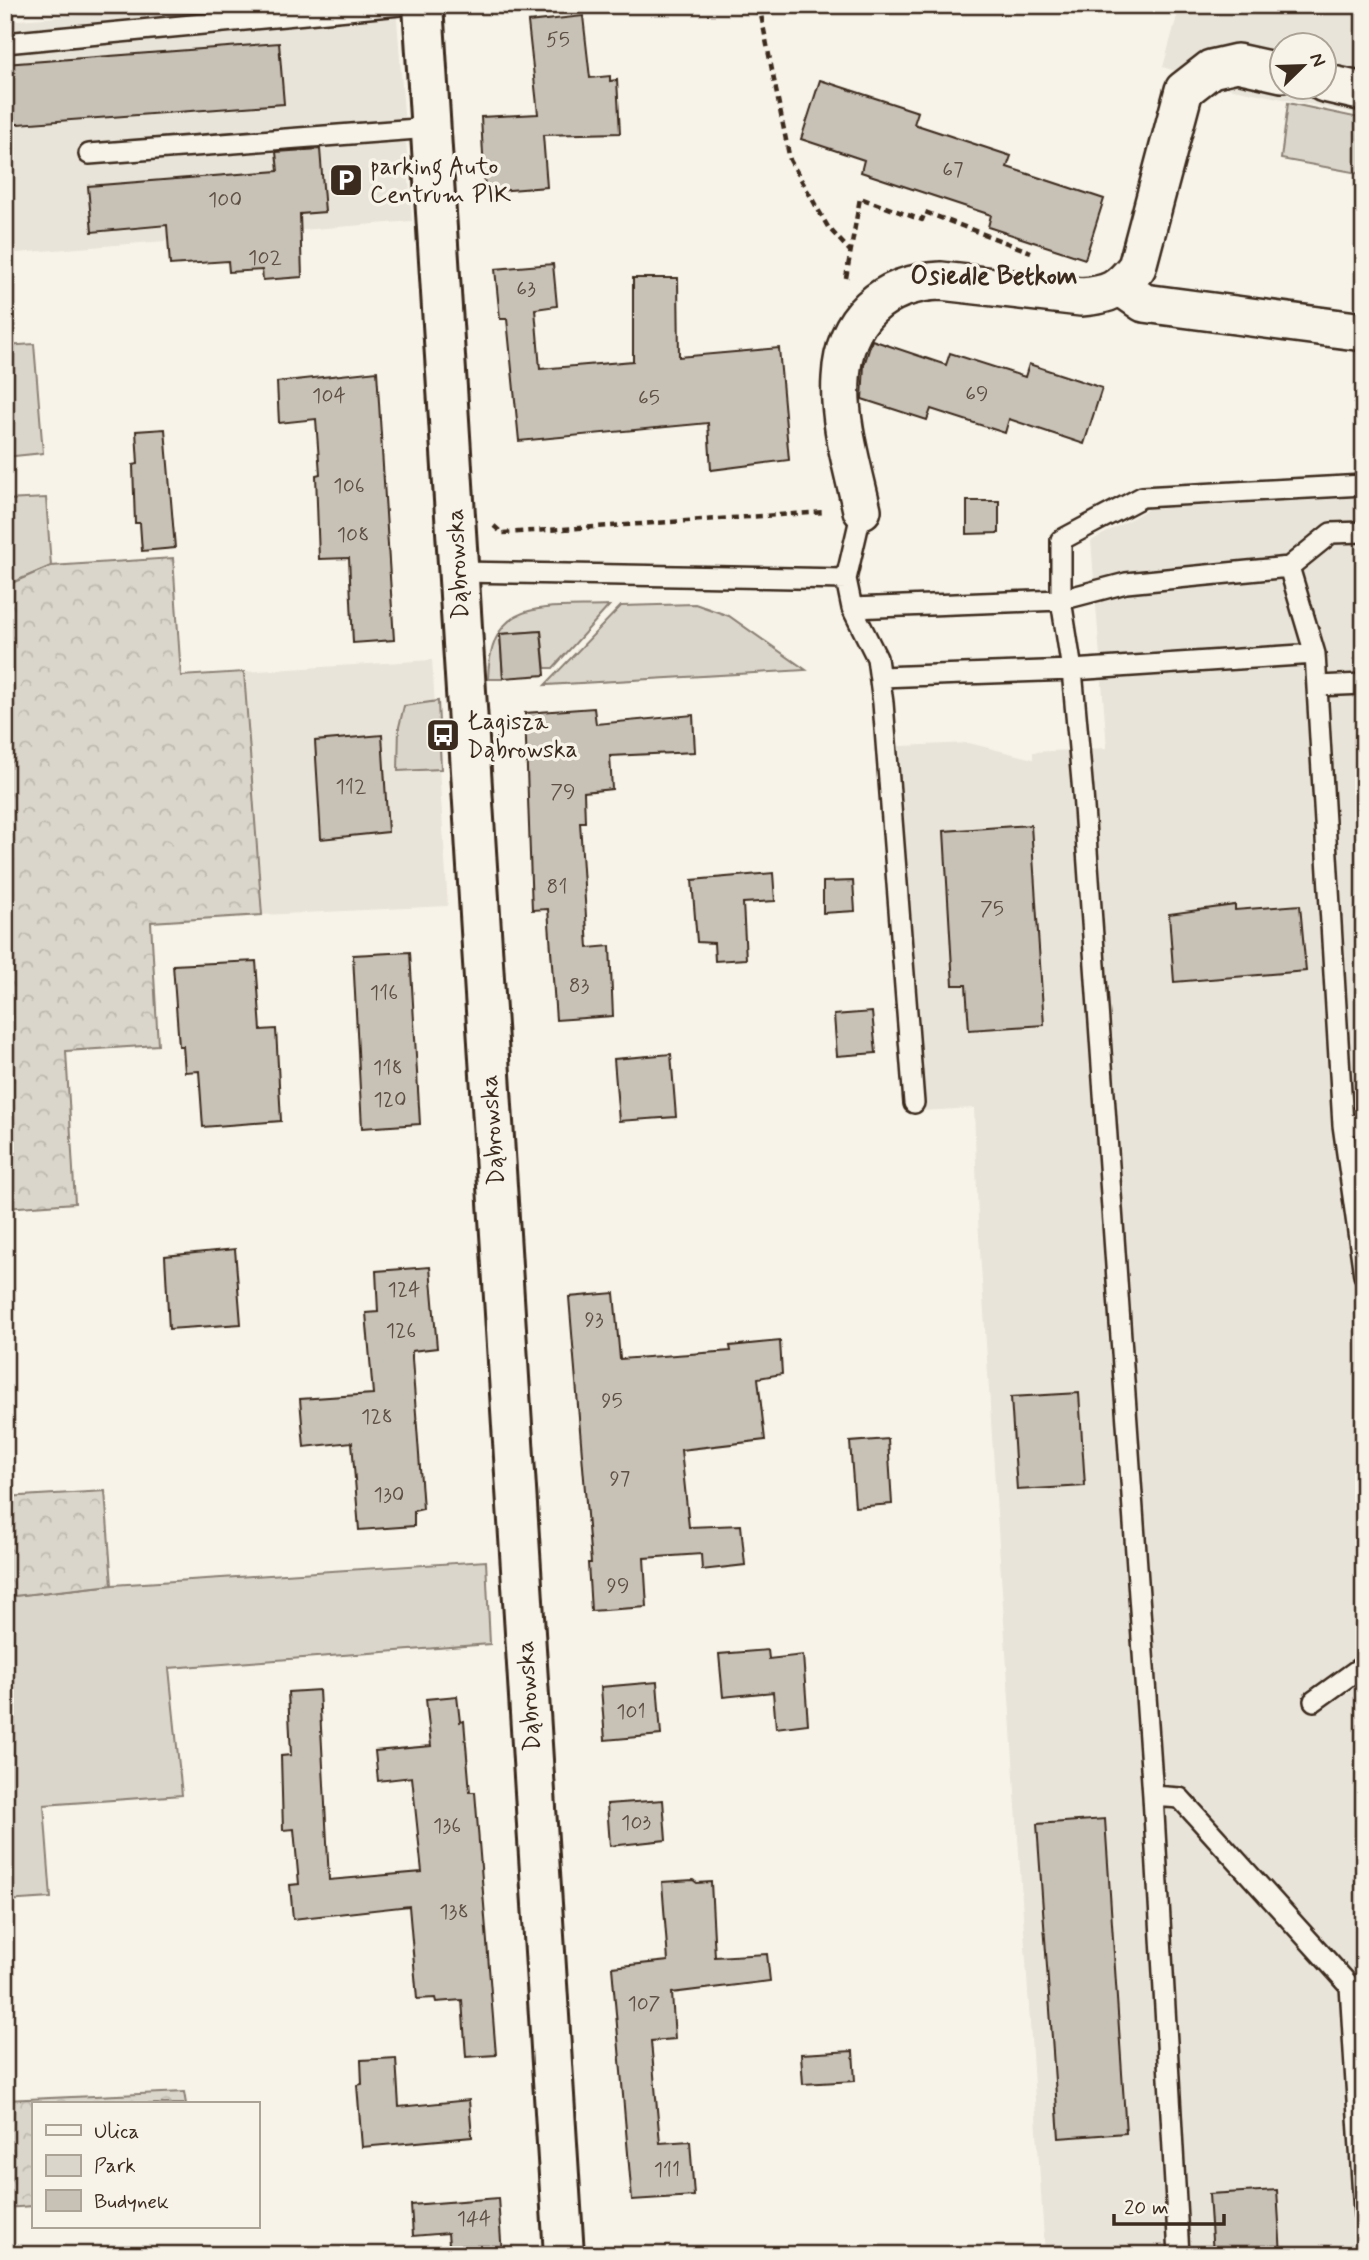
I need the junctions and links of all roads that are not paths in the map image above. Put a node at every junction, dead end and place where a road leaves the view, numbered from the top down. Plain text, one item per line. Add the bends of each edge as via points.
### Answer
1 (400, 5) edge
2 (423, 5) edge
3 (5, 43) edge
4 (1268, 71) edge
5 (1338, 86) edge
6 (1364, 92) edge
7 (430, 128) junction
8 (89, 155) dead end
9 (1121, 287) junction
10 (1364, 332) edge
11 (1364, 485) edge
12 (862, 510) joint
13 (1364, 532) edge
14 (1289, 567) junction
15 (458, 572) junction
16 (846, 579) junction
17 (1061, 600) junction
18 (852, 608) junction
19 (1315, 654) junction
20 (1072, 670) junction
21 (880, 677) junction
22 (1364, 684) edge
23 (1317, 686) junction
24 (914, 1103) dead end
25 (1364, 1124) edge
26 (1343, 1125) junction
27 (1364, 1275) edge
28 (1364, 1665) edge
29 (1314, 1701) dead end
30 (1153, 1796) junction
31 (1364, 2214) edge
32 (564, 2255) edge
33 (1179, 2255) edge

1 - 3 lane
2 - 7 street, Dąbrowska
4 - 9 street via 1237,63 1211,69 1184,90 1137,267
5 - 6 street
7 - 8 lane
7 - 15 street, Dąbrowska
9 - 10 street via 1144,303
9 - 12 street via 1101,296 1081,297 921,281 883,295 851,337 841,377 844,425
11 - 17 lane via 1142,497 1062,540
12 - 16 lane
13 - 14 lane via 1331,533
14 - 17 lane via 1126,583
14 - 19 lane
15 - 16 lane
15 - 32 street, Dąbrowska
16 - 18 lane
17 - 18 lane
17 - 20 lane
18 - 21 lane via 877,658
19 - 20 lane
19 - 23 lane
20 - 21 lane
20 - 30 lane
21 - 24 lane
22 - 23 lane
23 - 26 lane
25 - 26 lane
26 - 27 lane
28 - 29 lane
30 - 31 lane via 1180,1798 1350,1986
30 - 33 lane

